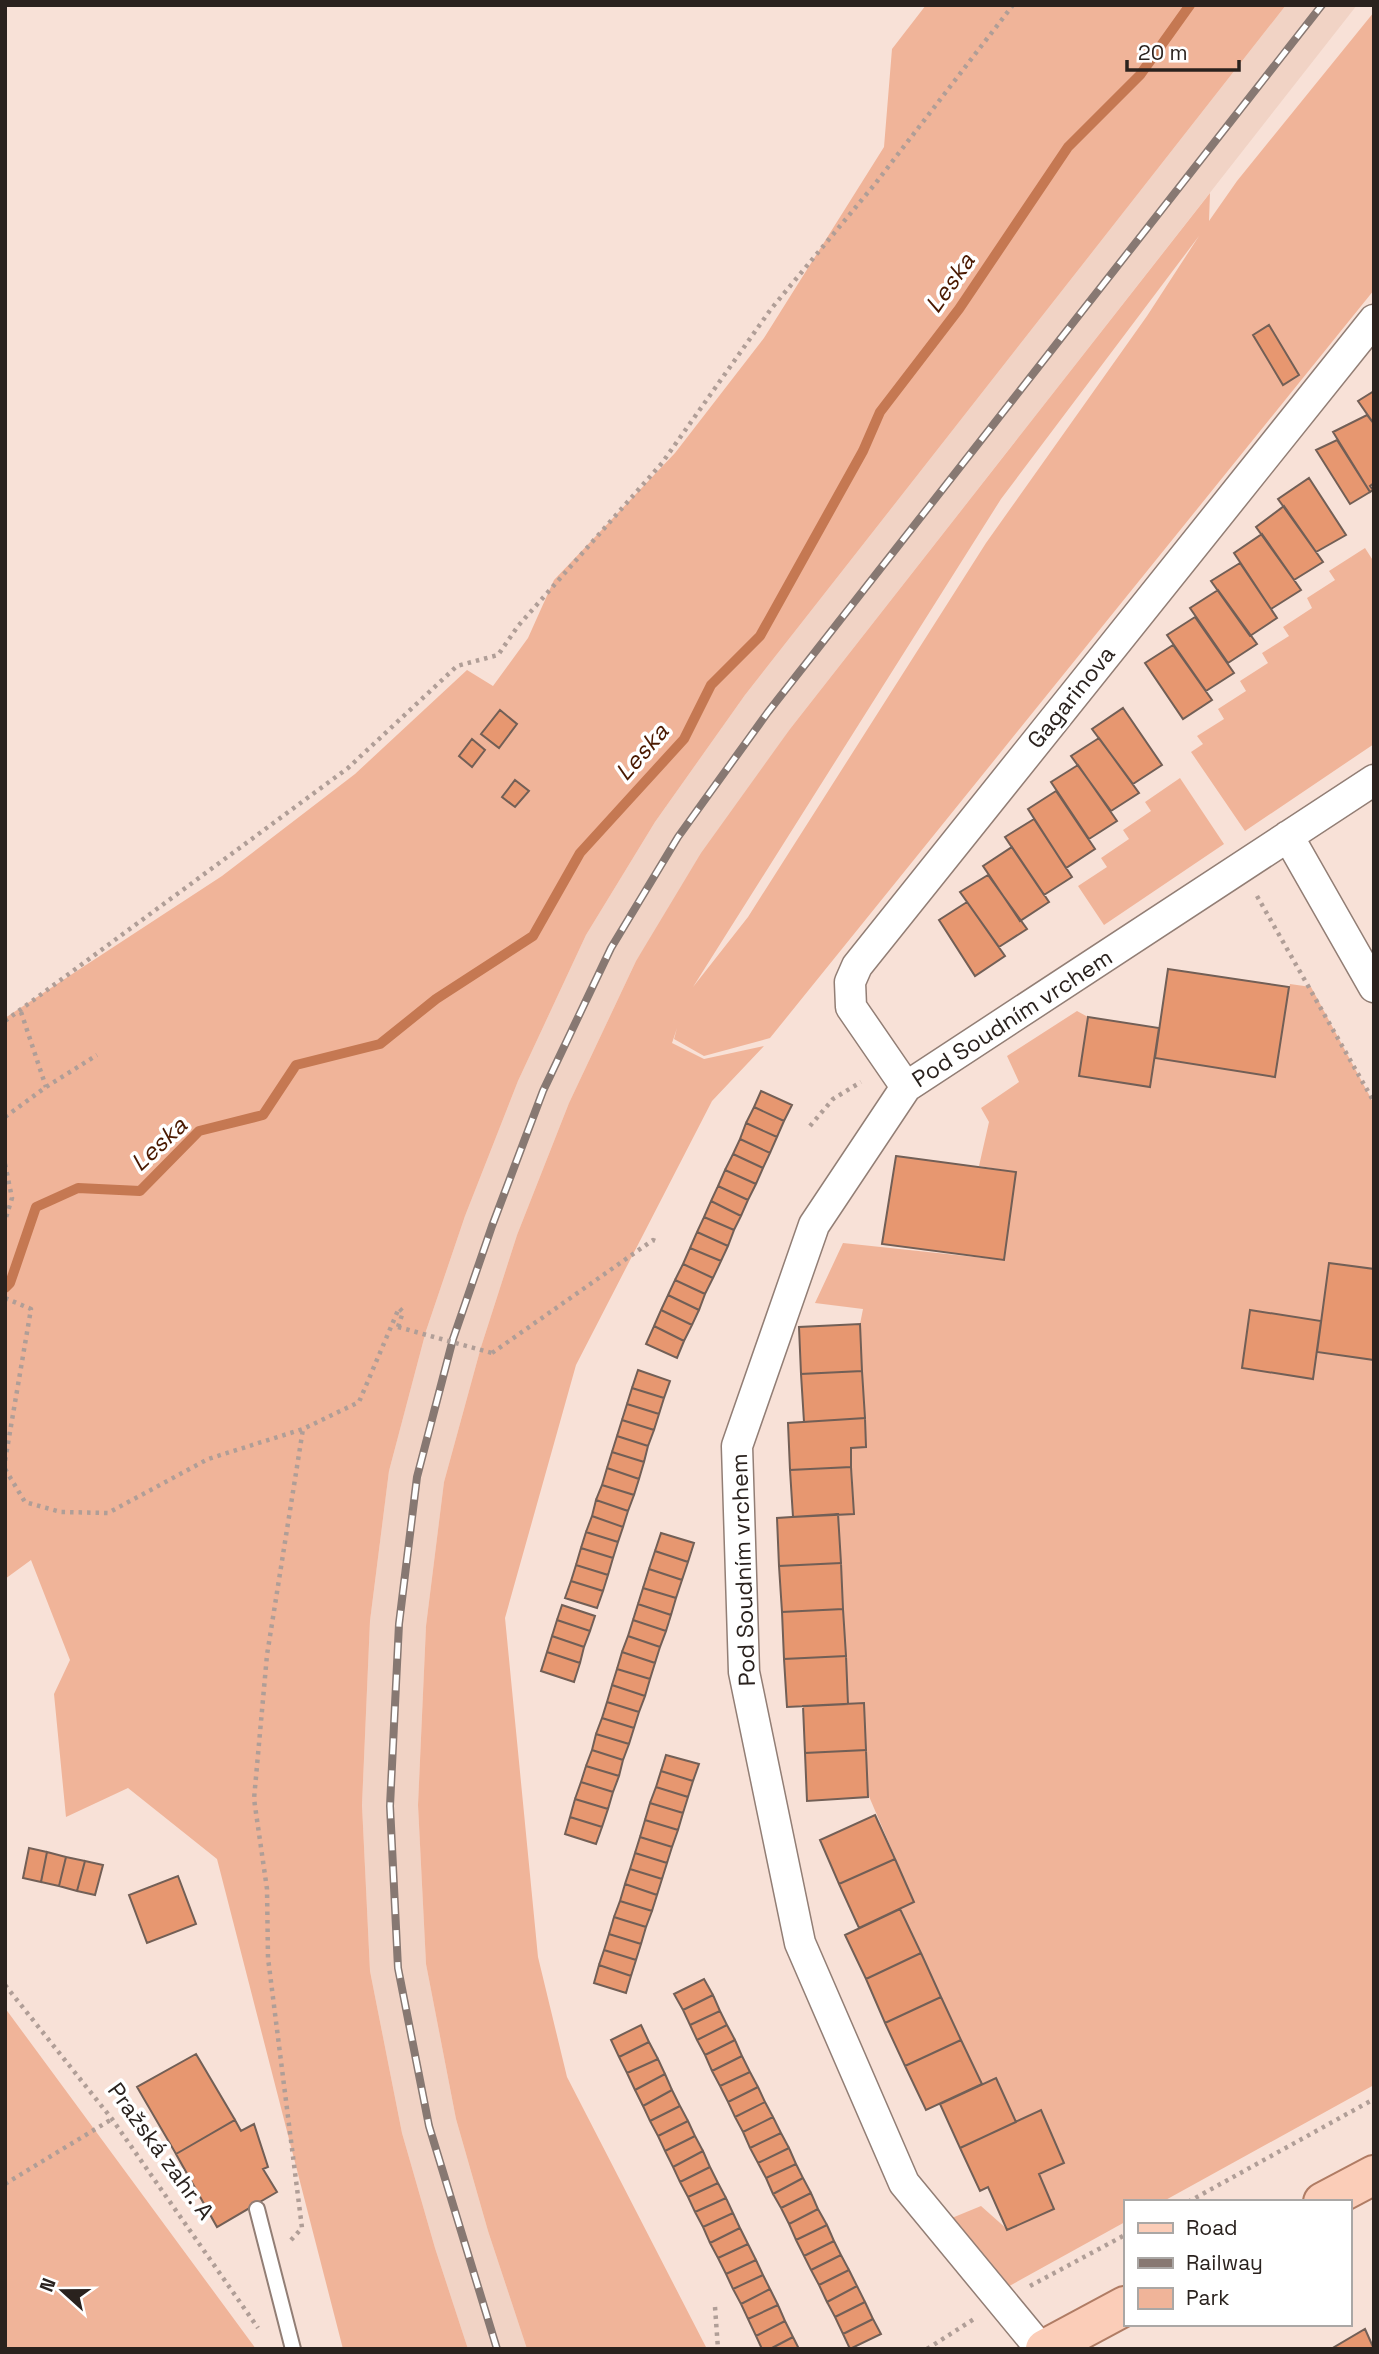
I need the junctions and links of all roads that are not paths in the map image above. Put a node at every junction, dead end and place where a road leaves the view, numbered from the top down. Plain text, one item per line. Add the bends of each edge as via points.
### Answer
1 (1374, 320) edge
2 (1374, 780) edge
3 (1288, 836) junction
4 (1374, 987) edge
5 (901, 1079) junction
6 (1374, 2175) edge
7 (1328, 2200) edge
8 (257, 2209) dead end
9 (1124, 2307) edge
10 (293, 2349) edge
11 (1043, 2349) edge

1 - 5 street, Gagarinova via 857,966 850,982 851,1007
2 - 3 street, Pod Soudním vrchem
3 - 4 street
3 - 5 street, Pod Soudním vrchem
5 - 11 street, Pod Soudním vrchem via 814,1225 737,1446 744,1671 800,1943 904,2183
6 - 7 main road
8 - 10 lane
9 - 11 main road

